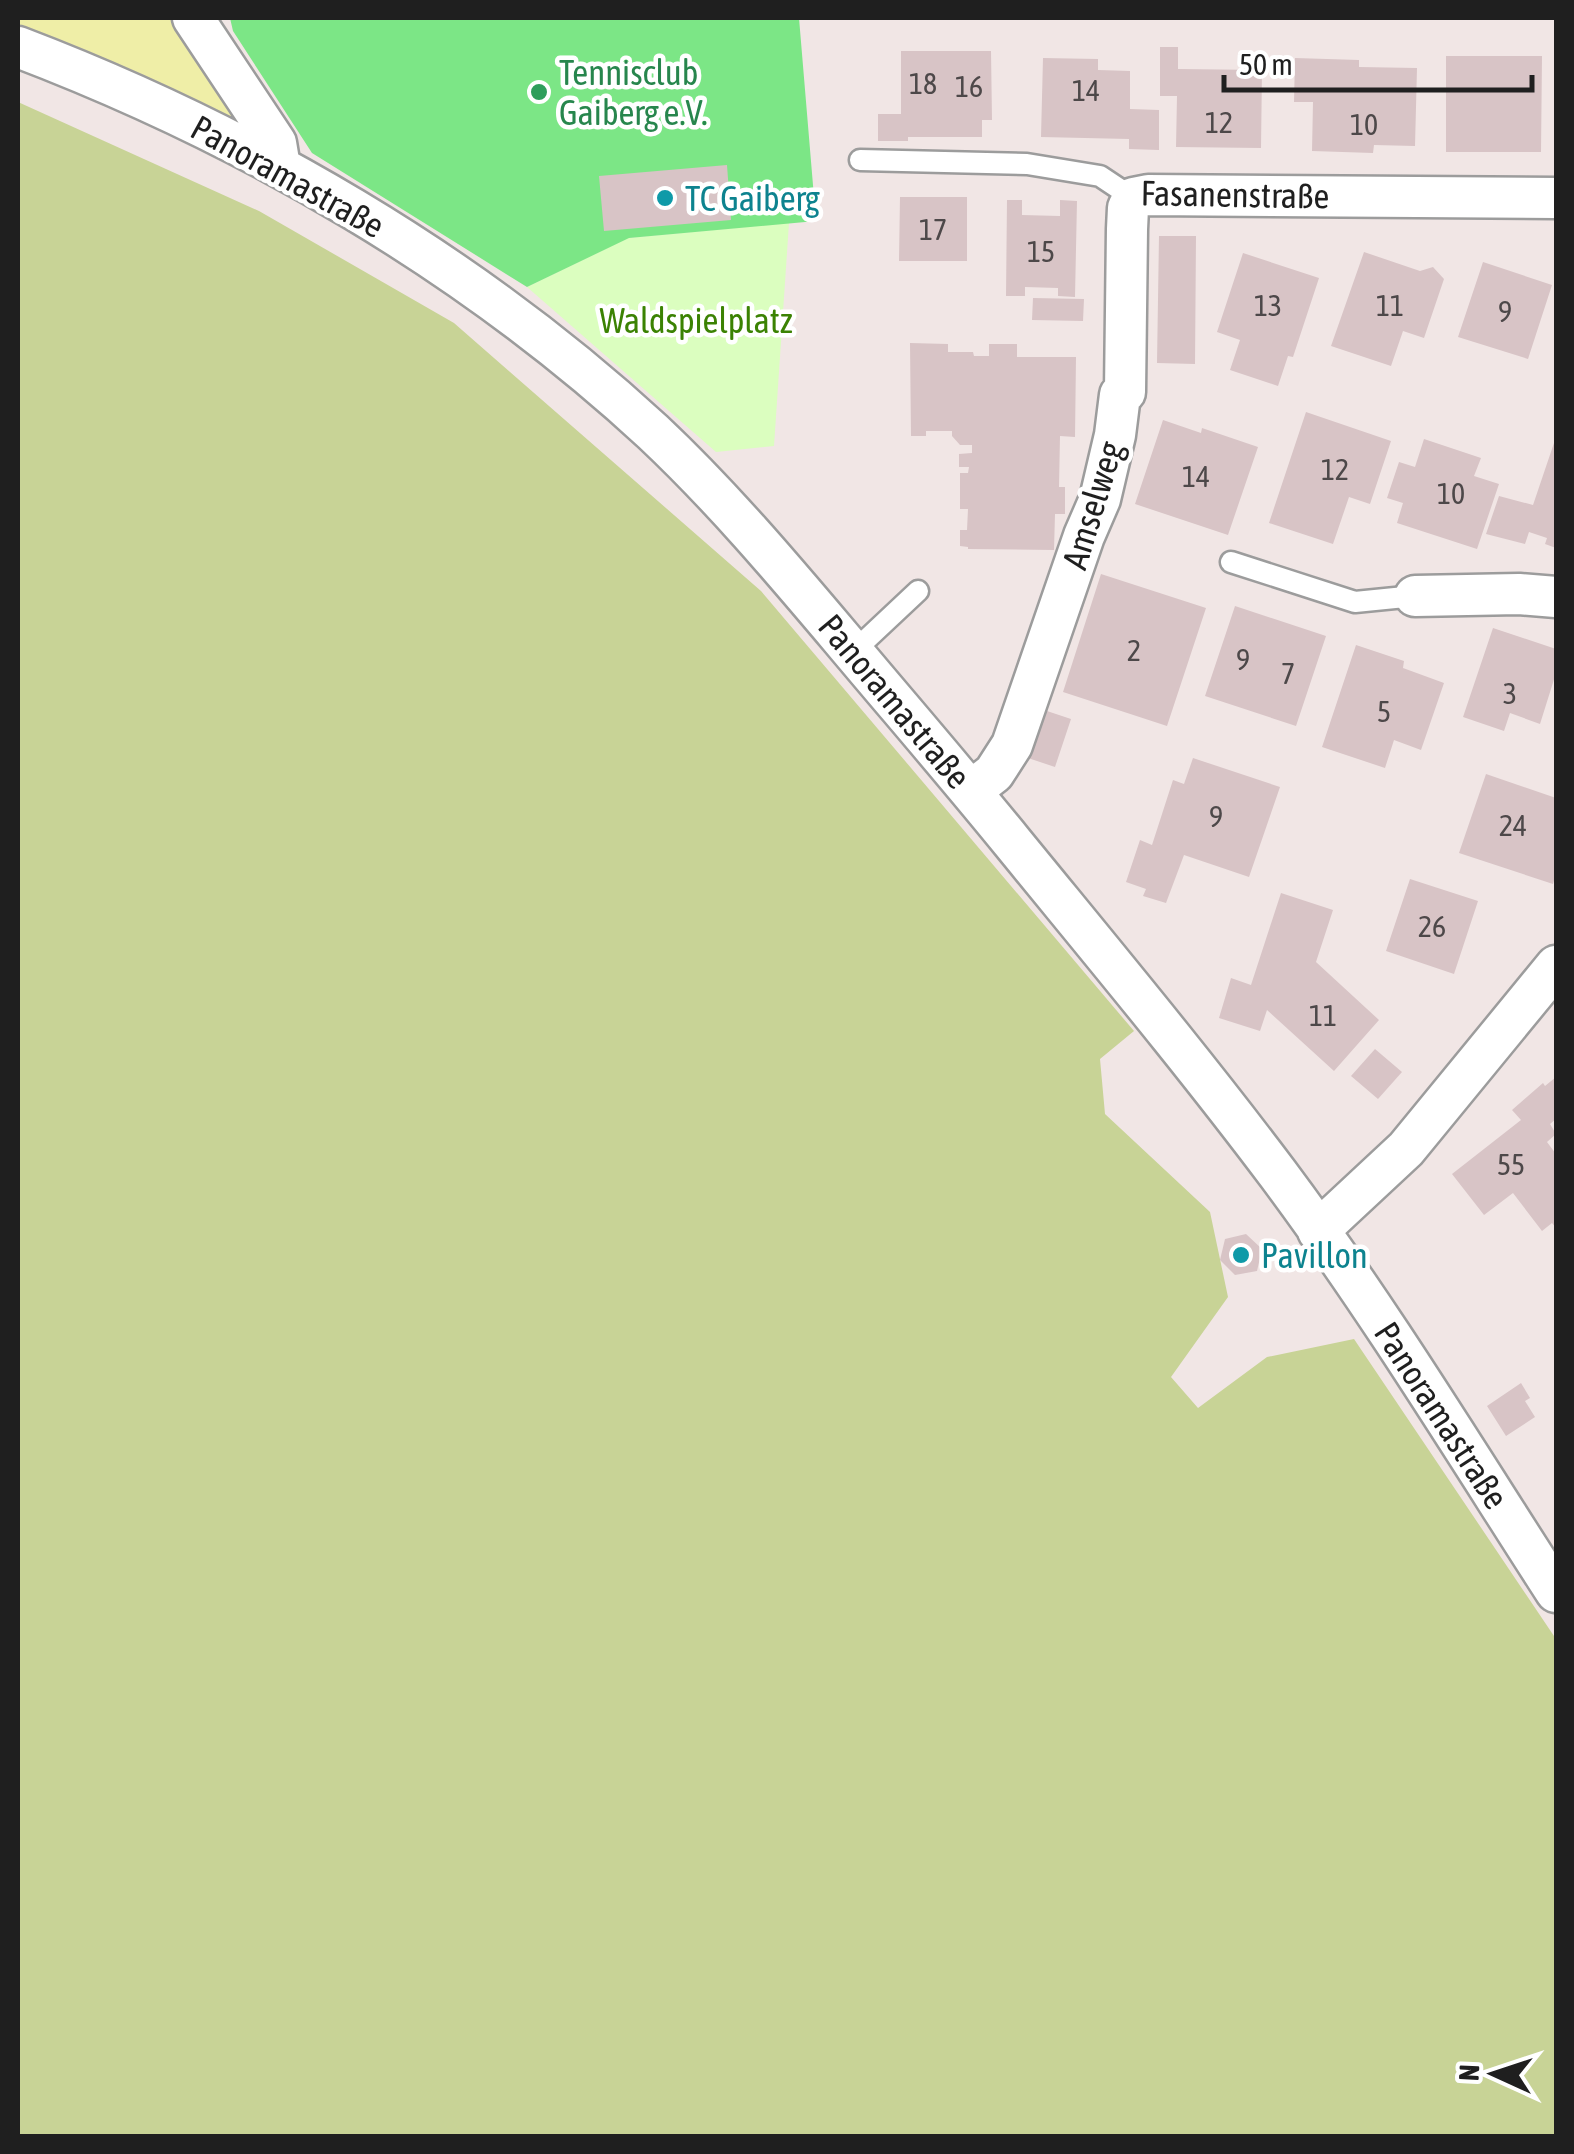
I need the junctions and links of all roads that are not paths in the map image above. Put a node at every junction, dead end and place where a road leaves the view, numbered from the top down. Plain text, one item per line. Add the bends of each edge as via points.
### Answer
1 (193, 18) edge
2 (18, 47) edge
3 (860, 160) dead end
4 (280, 167) junction
5 (1133, 198) junction
6 (1556, 198) edge
7 (1231, 562) dead end
8 (918, 591) dead end
9 (1415, 596) joint
10 (1556, 597) edge
11 (853, 652) junction
12 (971, 791) junction
13 (1556, 966) edge
14 (1318, 1232) junction
15 (1556, 1592) edge

1 - 4 street via 276,143
2 - 4 street, Panoramastraße via 170,111
3 - 5 lane, Fasanenstraße via 1027,164 1100,176
4 - 11 street, Panoramastraße via 399,237 551,345 720,499
5 - 6 street, Fasanenstraße
5 - 12 street, Amselweg via 1124,392 1100,499 1012,745 994,773
7 - 9 lane via 1356,602
8 - 11 lane
9 - 10 street
11 - 12 street, Panoramastraße
12 - 14 street, Panoramastraße
13 - 14 street via 1406,1149
14 - 15 street, Panoramastraße

